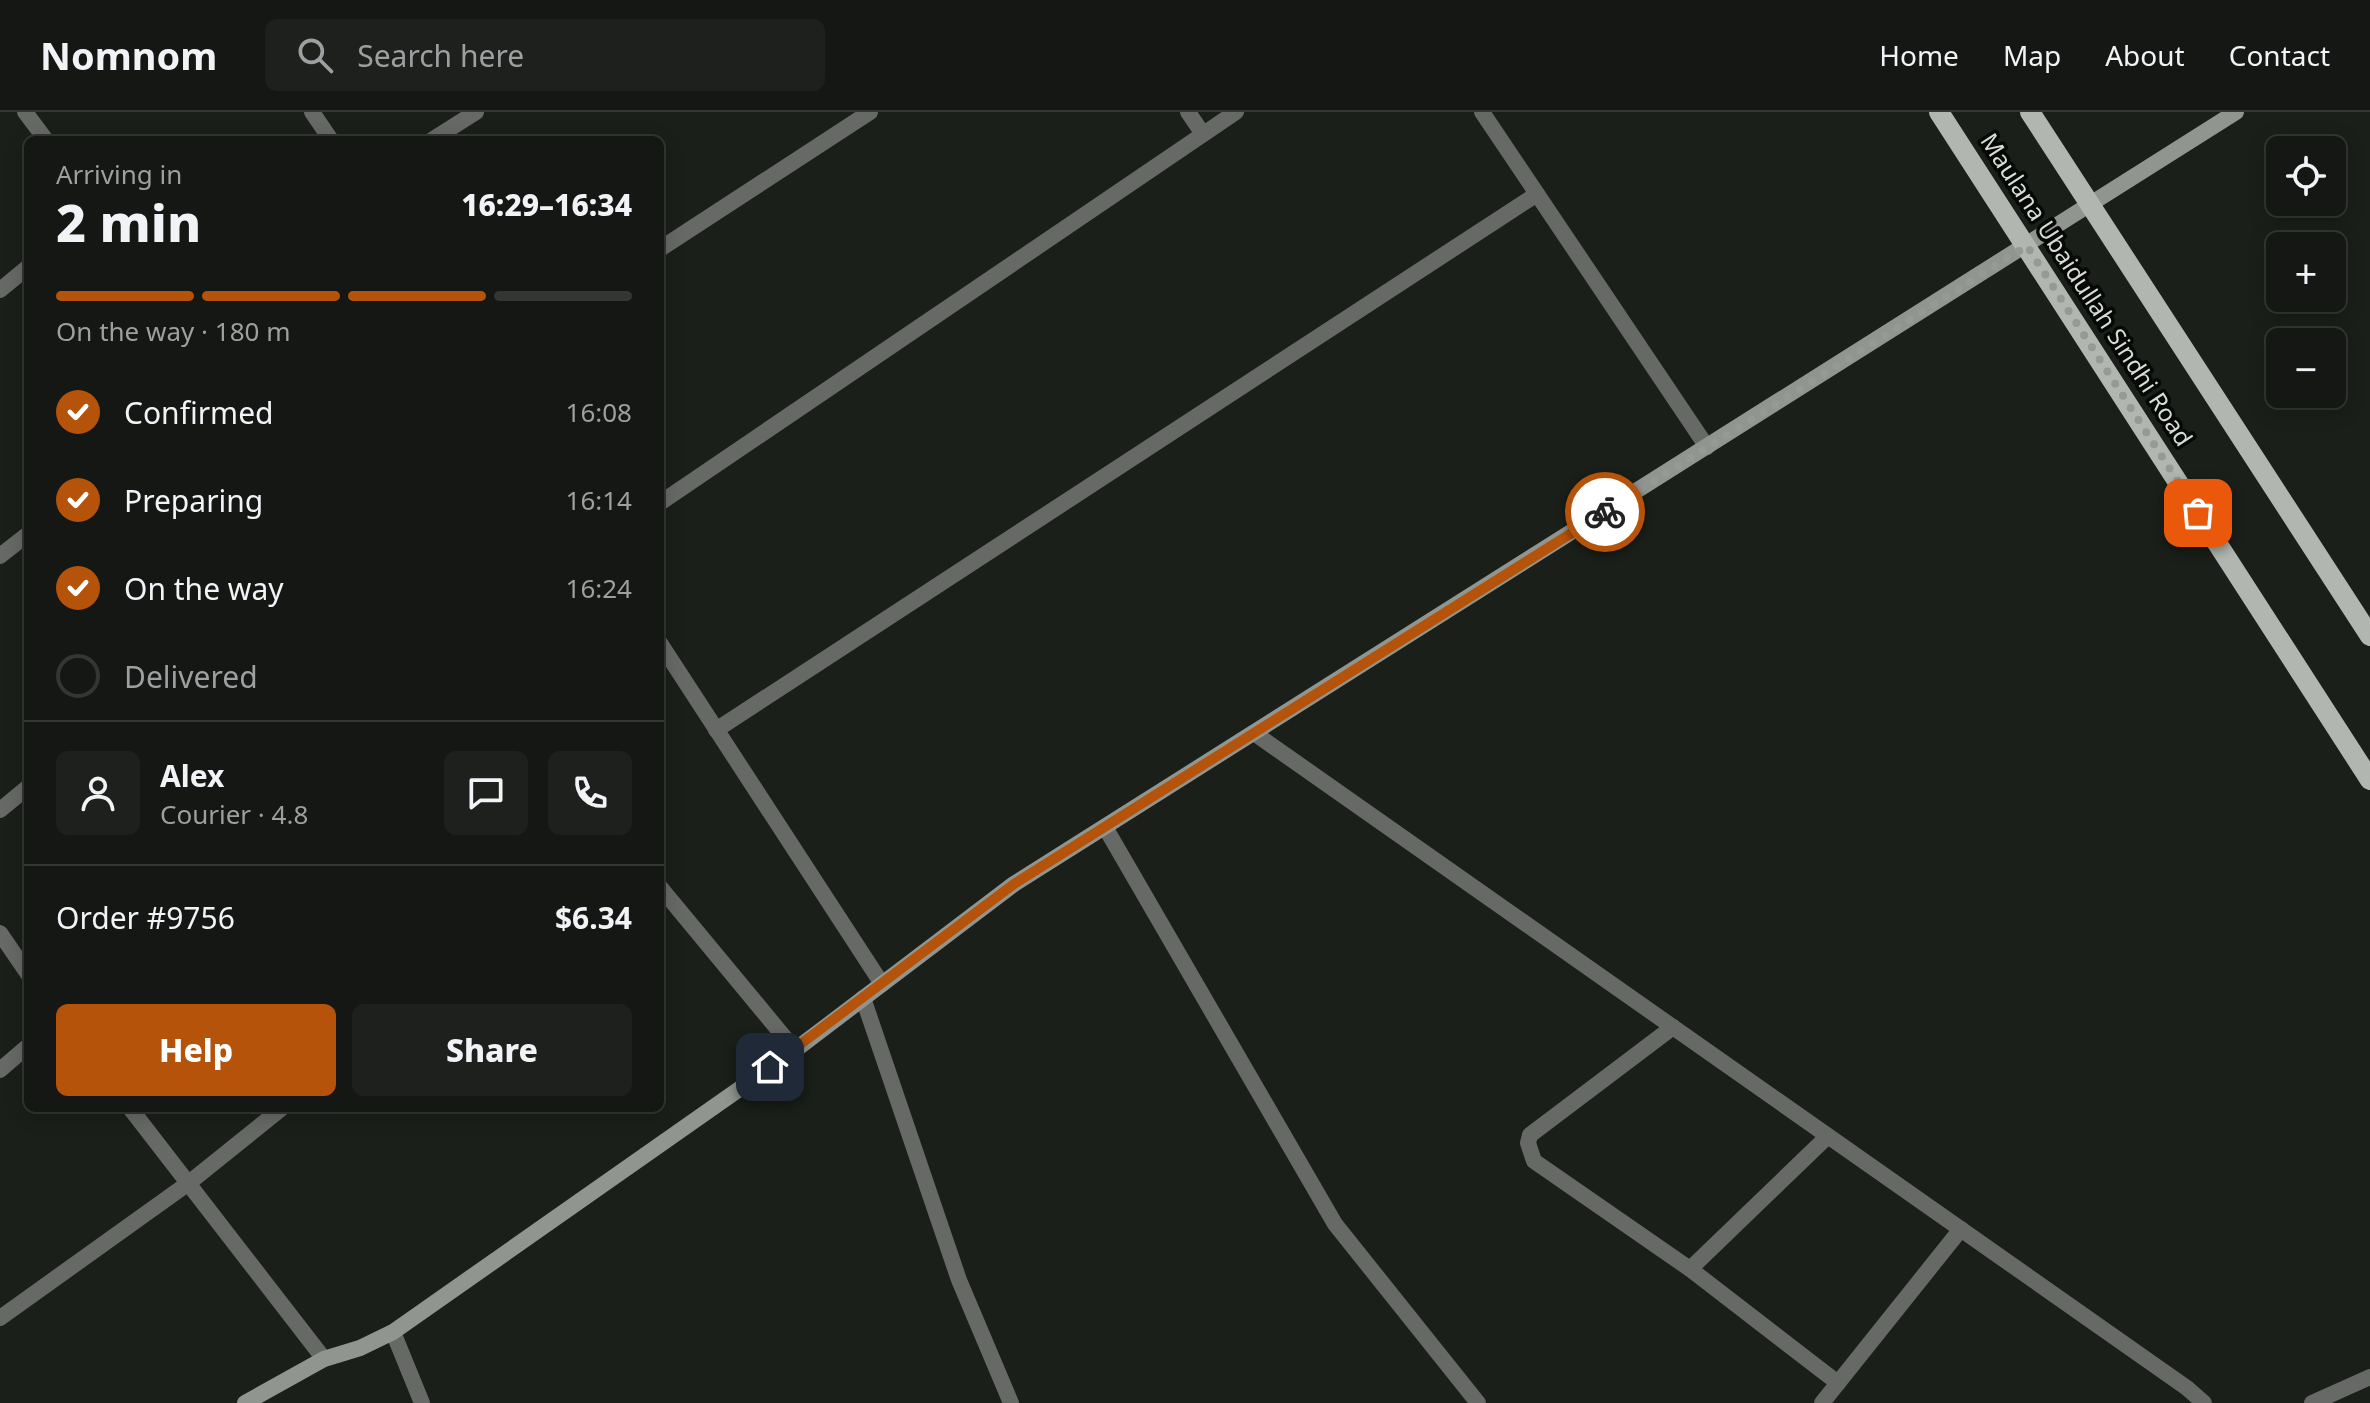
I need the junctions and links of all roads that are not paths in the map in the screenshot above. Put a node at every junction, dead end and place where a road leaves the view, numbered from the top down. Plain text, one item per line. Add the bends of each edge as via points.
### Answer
1 (25, 112) edge
2 (312, 112) edge
3 (476, 112) edge
4 (870, 112) edge
5 (1188, 112) edge
6 (1236, 112) edge
7 (1482, 112) edge
8 (1939, 112) edge
9 (2030, 112) edge
10 (2236, 112) edge
11 (1203, 134) junction
12 (43, 136) edge
13 (328, 136) edge
14 (438, 136) edge
15 (1537, 194) junction
16 (2091, 206) junction
17 (664, 246) edge
18 (2027, 246) junction
19 (24, 270) edge
20 (0, 290) edge
21 (1707, 447) junction
22 (664, 500) edge
23 (24, 537) edge
24 (0, 556) edge
25 (2370, 636) edge
26 (664, 649) edge
27 (716, 730) junction
28 (1254, 733) junction
29 (2370, 780) edge
30 (24, 790) edge
31 (0, 810) edge
32 (1105, 827) junction
33 (664, 892) edge
34 (0, 933) edge
35 (24, 968) edge
36 (882, 984) junction
37 (863, 998) junction
38 (1673, 1027) junction
39 (24, 1049) edge
40 (795, 1050) junction
41 (0, 1070) edge
42 (133, 1112) edge
43 (277, 1112) edge
44 (1828, 1136) junction
45 (190, 1182) junction
46 (1961, 1229) junction
47 (1690, 1269) junction
48 (0, 1318) edge
49 (393, 1332) junction
50 (324, 1359) junction
51 (2370, 1377) edge
52 (1838, 1383) junction
53 (2316, 1402) edge
54 (245, 1403) edge
55 (422, 1403) edge
56 (1011, 1403) edge
57 (1478, 1403) edge
58 (1822, 1403) edge
59 (2204, 1403) edge

1 - 12 street
2 - 13 street
3 - 14 street
4 - 17 street
5 - 11 street
6 - 11 street
7 - 15 street
8 - 18 main road, Maulana Ubaidullah Sindhi Road
9 - 16 main road, Maulana Ubaidullah Sindhi Road
10 - 16 street
11 - 22 street
15 - 21 street
15 - 27 street
16 - 18 street
16 - 25 main road, Maulana Ubaidullah Sindhi Road
18 - 21 street
18 - 29 main road, Maulana Ubaidullah Sindhi Road
19 - 20 street
21 - 28 street
23 - 24 street
26 - 27 street
27 - 36 street
28 - 32 street
28 - 38 street
30 - 31 street
32 - 36 street via 1014,884
32 - 57 street via 1335,1224
33 - 40 street
34 - 35 street
36 - 37 street
37 - 40 street
37 - 56 street via 959,1280
38 - 44 street
38 - 47 street via 1530,1135 1528,1143 1534,1161
39 - 41 street
40 - 49 street
42 - 45 street
43 - 45 street
44 - 46 street
44 - 47 street
45 - 48 street
45 - 50 street
46 - 52 street
46 - 59 street
47 - 52 street
49 - 50 street
49 - 55 street
50 - 54 street
51 - 53 street
52 - 58 street

